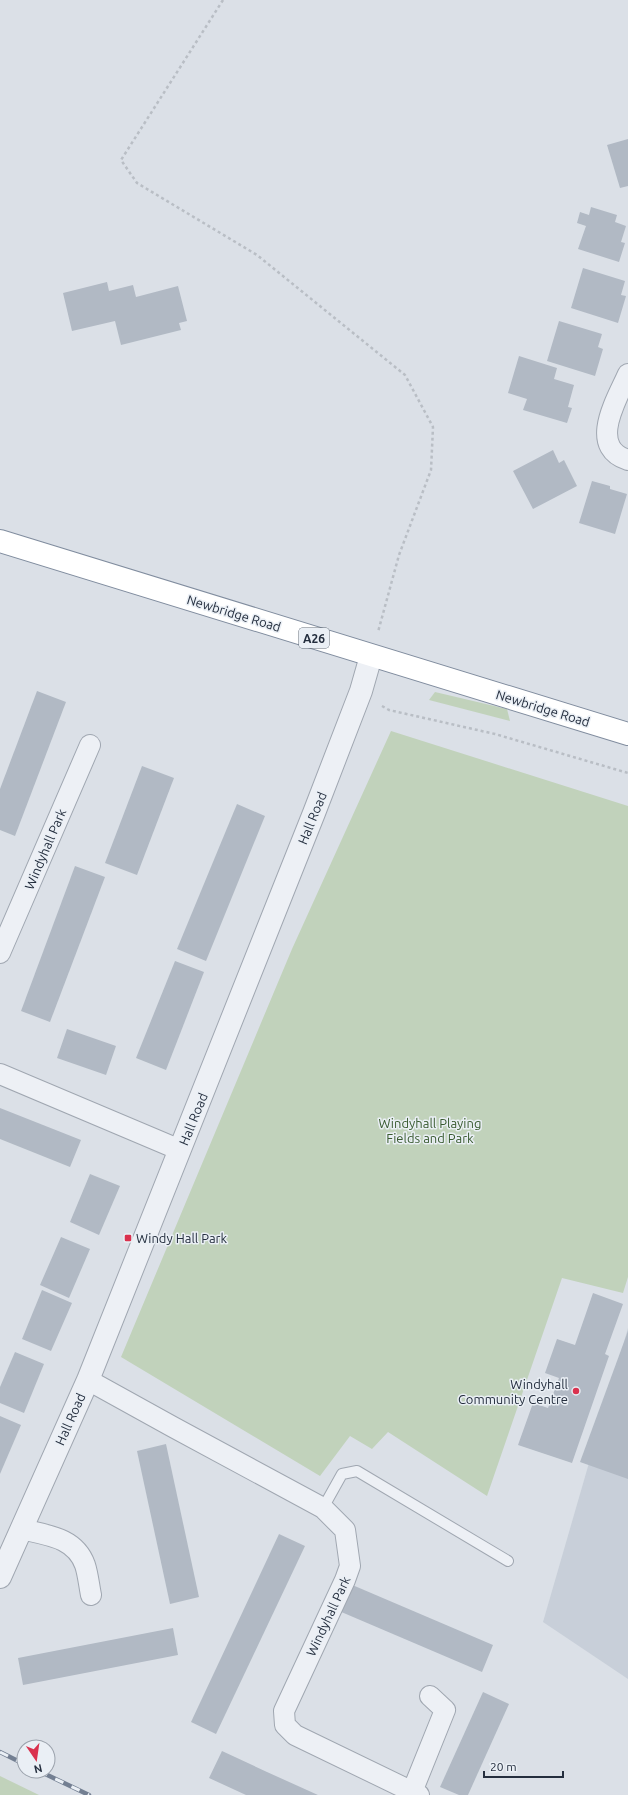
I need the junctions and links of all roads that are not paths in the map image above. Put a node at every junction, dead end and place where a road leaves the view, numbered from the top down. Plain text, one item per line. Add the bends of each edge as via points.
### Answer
1 (628, 374) edge
2 (628, 460) edge
3 (0, 541) edge
4 (371, 656) junction
5 (628, 734) edge
6 (90, 745) dead end
7 (0, 953) edge
8 (0, 1074) edge
9 (180, 1150) junction
10 (88, 1380) junction
11 (323, 1508) junction
12 (21, 1529) junction
13 (508, 1562) dead end
14 (0, 1577) edge
15 (91, 1595) dead end
16 (430, 1696) dead end
17 (416, 1794) edge

1 - 2 street via 606,431 611,449
3 - 4 highway, Newbridge Road / A26
4 - 5 highway, Newbridge Road / A26
4 - 9 street, Hall Road via 361,691
6 - 7 street, Windyhall Park
8 - 9 street
9 - 10 street, Hall Road
10 - 11 street, Windyhall Park
10 - 12 street, Hall Road
11 - 13 lane via 342,1474 357,1471
11 - 17 street, Windyhall Park via 345,1530 350,1566 284,1711 285,1725 295,1735
12 - 14 street, Hall Road
12 - 15 street via 59,1539 76,1549 85,1565
16 - 17 street via 445,1710

